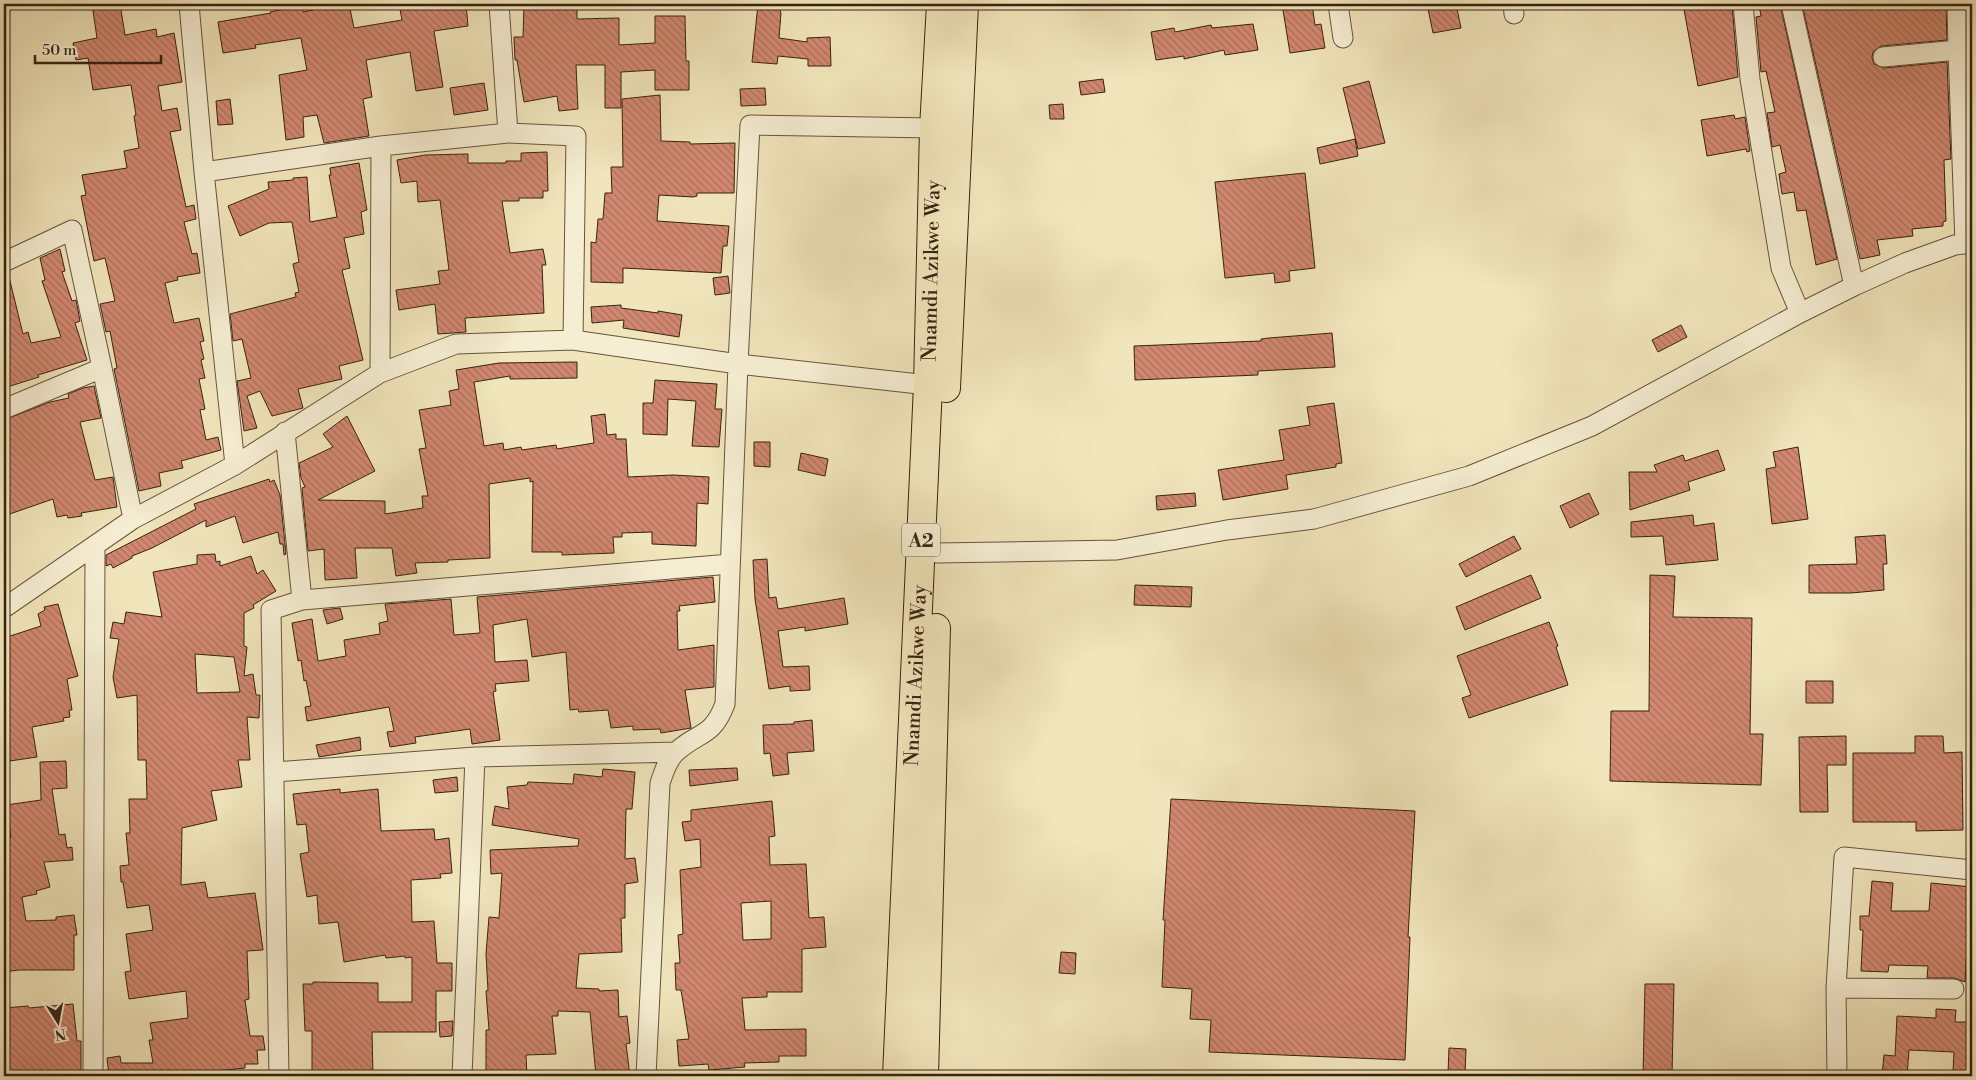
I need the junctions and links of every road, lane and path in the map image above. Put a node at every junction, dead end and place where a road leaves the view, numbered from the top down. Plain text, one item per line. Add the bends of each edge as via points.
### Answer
1 (189, 4) edge
2 (500, 4) edge
3 (941, 4) edge
4 (964, 4) edge
5 (1338, 4) edge
6 (1743, 4) edge
7 (1791, 4) edge
8 (1957, 4) edge
9 (1343, 38) dead end
10 (1958, 50) junction
11 (1884, 57) dead end
12 (934, 128) junction
13 (508, 133) junction
14 (381, 146) junction
15 (204, 172) junction
16 (1968, 244) edge
17 (4, 262) edge
18 (1854, 286) junction
19 (1800, 313) junction
20 (572, 340) junction
21 (738, 364) junction
22 (102, 368) junction
23 (380, 372) junction
24 (928, 385) junction
25 (4, 409) edge
26 (285, 432) junction
27 (235, 466) junction
28 (133, 519) junction
29 (95, 546) junction
30 (938, 553) junction
31 (730, 564) junction
32 (302, 600) junction
33 (4, 608) edge
34 (676, 752) junction
35 (475, 757) junction
36 (275, 772) junction
37 (1972, 870) edge
38 (1836, 988) junction
39 (1954, 989) dead end
40 (93, 1076) edge
41 (280, 1076) edge
42 (462, 1076) edge
43 (646, 1076) edge
44 (897, 1076) edge
45 (924, 1076) edge
46 (1837, 1076) edge

1 - 15 street
2 - 13 street
3 - 12 highway, Nnamdi Azikwe Way / A2
4 - 30 highway, Nnamdi Azikwe Way / A2
5 - 9 street
6 - 19 street via 1750,79 1781,268
7 - 18 street
8 - 10 street
10 - 11 street
10 - 16 street
12 - 21 street via 750,125
12 - 24 highway, Nnamdi Azikwe Way / A2
13 - 14 street
13 - 20 street via 576,136
14 - 15 street
14 - 23 street
15 - 27 street
16 - 18 street via 1955,245 1905,263
17 - 22 street via 72,230
18 - 19 street
19 - 30 street via 1592,426 1469,476 1405,494 1314,519 1227,530 1117,550
20 - 21 street
20 - 23 street via 456,344
21 - 24 street
21 - 31 street
22 - 25 street
22 - 28 street
23 - 26 street
24 - 44 highway, Nnamdi Azikwe Way / A2
26 - 27 street
26 - 32 street
27 - 28 street
28 - 29 street
29 - 33 street
29 - 40 street
30 - 45 highway, Nnamdi Azikwe Way / A2
31 - 32 street
31 - 34 street via 725,704 711,729
32 - 36 street via 271,610
34 - 35 street
34 - 43 street via 660,783
35 - 36 street
35 - 42 street
36 - 41 street
37 - 38 street via 1844,857
38 - 39 street
38 - 46 street

